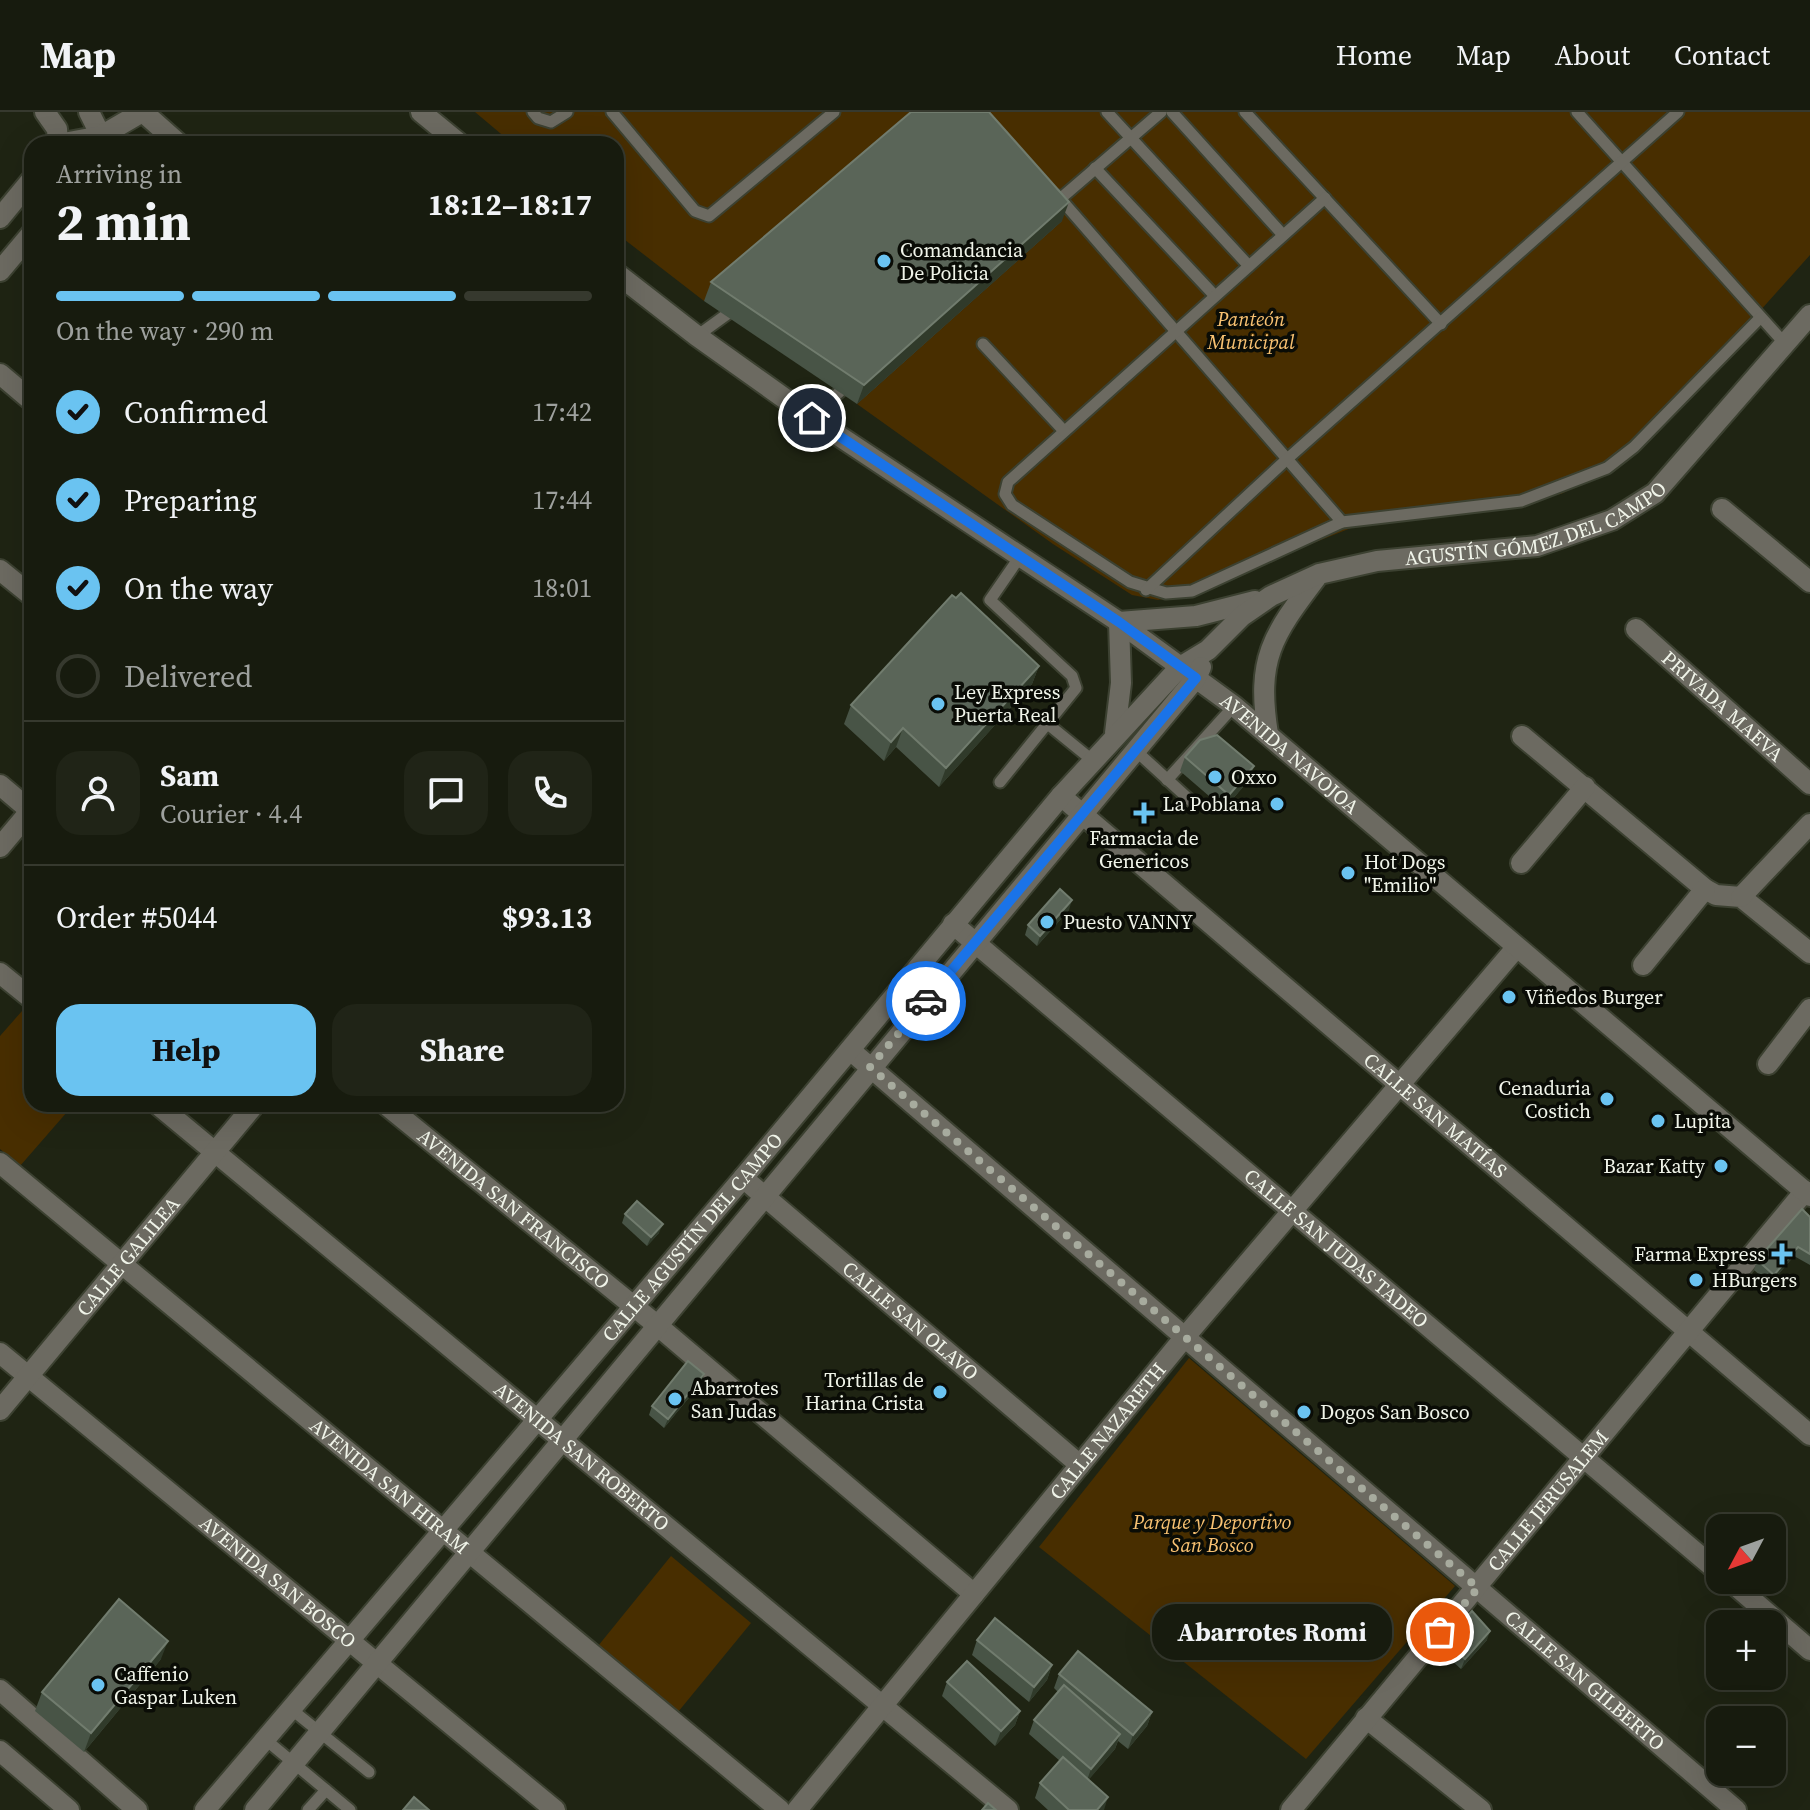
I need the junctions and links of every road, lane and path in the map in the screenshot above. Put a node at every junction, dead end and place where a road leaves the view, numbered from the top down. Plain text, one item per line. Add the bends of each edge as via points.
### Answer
1 (45, 112) edge
2 (89, 112) edge
3 (142, 112) edge
4 (421, 112) edge
5 (533, 112) edge
6 (567, 112) edge
7 (612, 112) edge
8 (834, 112) edge
9 (1107, 112) edge
10 (1161, 112) edge
11 (1172, 112) edge
12 (1245, 112) edge
13 (1577, 112) edge
14 (1678, 112) edge
15 (57, 136) edge
16 (98, 136) edge
17 (106, 136) edge
18 (170, 136) edge
19 (450, 136) edge
20 (1131, 138) junction
21 (1621, 161) junction
22 (1095, 168) junction
23 (1051, 188) edge
24 (1325, 198) junction
25 (1060, 199) junction
26 (24, 204) edge
27 (0, 218) edge
28 (1283, 235) junction
29 (24, 242) edge
30 (1249, 266) junction
31 (1, 267) edge
32 (624, 279) edge
33 (1215, 296) junction
34 (749, 301) edge
35 (1810, 315) edge
36 (1760, 318) junction
37 (1441, 324) junction
38 (1175, 331) junction
39 (697, 336) junction
40 (983, 344) dead end
41 (1786, 345) junction
42 (849, 364) edge
43 (0, 374) edge
44 (24, 394) edge
45 (812, 418) junction
46 (1064, 431) junction
47 (1286, 460) junction
48 (1722, 509) dead end
49 (1342, 522) junction
50 (1019, 558) junction
51 (0, 570) edge
52 (1319, 574) junction
53 (1810, 582) edge
54 (24, 590) edge
55 (1146, 590) junction
56 (1271, 596) junction
57 (1119, 622) junction
58 (1636, 629) dead end
59 (1188, 672) junction
60 (1234, 706) junction
61 (1049, 725) junction
62 (1115, 733) junction
63 (1268, 734) junction
64 (1522, 736) dead end
65 (1135, 750) junction
66 (1092, 760) junction
67 (1167, 780) junction
68 (1000, 782) dead end
69 (1810, 784) edge
70 (0, 785) edge
71 (1585, 787) junction
72 (1061, 796) junction
73 (1192, 802) dead end
74 (24, 804) edge
75 (1082, 813) junction
76 (24, 818) edge
77 (1810, 824) edge
78 (0, 847) edge
79 (1521, 863) dead end
80 (1705, 889) junction
81 (1741, 897) junction
82 (953, 924) junction
83 (976, 943) junction
84 (1516, 948) junction
85 (1810, 953) edge
86 (1643, 965) dead end
87 (0, 973) edge
88 (24, 992) edge
89 (1810, 1009) edge
90 (850, 1050) junction
91 (1768, 1064) dead end
92 (870, 1067) junction
93 (1398, 1086) junction
94 (167, 1112) edge
95 (249, 1112) edge
96 (395, 1112) edge
97 (216, 1153) junction
98 (0, 1163) edge
99 (743, 1178) junction
100 (765, 1193) junction
101 (1807, 1193) edge
102 (1293, 1213) junction
103 (121, 1265) junction
104 (632, 1305) junction
105 (658, 1326) junction
106 (1691, 1332) junction
107 (1184, 1338) junction
108 (0, 1353) edge
109 (28, 1376) junction
110 (0, 1410) edge
111 (535, 1419) junction
112 (1810, 1435) edge
113 (562, 1442) junction
114 (1586, 1458) junction
115 (1080, 1465) junction
116 (441, 1529) junction
117 (468, 1551) junction
118 (1706, 1561) edge
119 (1478, 1588) junction
120 (974, 1594) junction
121 (1745, 1594) edge
122 (348, 1639) junction
123 (1810, 1650) edge
124 (377, 1662) junction
125 (0, 1690) edge
126 (884, 1706) junction
127 (291, 1709) junction
128 (1366, 1718) junction
129 (320, 1732) junction
130 (266, 1740) junction
131 (0, 1751) edge
132 (294, 1763) junction
133 (369, 1772) dead end
134 (326, 1790) junction
135 (69, 1810) edge
136 (137, 1810) edge
137 (205, 1810) edge
138 (255, 1810) edge
139 (308, 1810) edge
140 (350, 1810) edge
141 (555, 1810) edge
142 (780, 1810) edge
143 (797, 1810) edge
144 (1008, 1810) edge
145 (1291, 1810) edge
146 (1481, 1810) edge
147 (1736, 1810) edge

1 - 15 street
2 - 16 street
3 - 17 street
3 - 18 street
4 - 19 street
5 - 6 lane via 551,122
7 - 8 lane via 695,211 709,216
9 - 20 lane
10 - 20 lane
11 - 28 lane
12 - 24 lane
13 - 21 lane
14 - 21 lane
20 - 22 lane
20 - 30 lane
21 - 36 lane
21 - 37 lane
22 - 25 lane
22 - 33 lane
23 - 25 lane
24 - 28 lane
24 - 37 lane
25 - 38 lane
26 - 27 street
28 - 30 lane
29 - 31 street
30 - 33 lane
32 - 39 street, AVENIDA NAVOJOA
33 - 38 lane
34 - 39 lane
35 - 41 street, AGUSTÍN GÓMEZ DEL CAMPO
36 - 41 lane
36 - 49 lane via 1607,468 1521,501
37 - 47 lane
38 - 46 lane
38 - 47 lane
39 - 45 street, AVENIDA NAVOJOA
40 - 46 lane
41 - 52 street, AGUSTÍN GÓMEZ DEL CAMPO via 1655,493 1612,520 1537,546 1377,561
42 - 45 lane via 861,372
43 - 44 street
45 - 50 street, AVENIDA NAVOJOA
46 - 55 lane via 1008,482 1005,494 1012,505
47 - 49 lane
47 - 55 lane
48 - 53 street
49 - 55 lane via 1192,591
50 - 57 street, AVENIDA NAVOJOA
50 - 61 lane via 990,600 1076,681
51 - 54 street
52 - 56 street, AGUSTÍN GÓMEZ DEL CAMPO
52 - 63 street via 1282,622 1266,657 1262,696
56 - 57 street via 1196,616
56 - 59 street, AGUSTÍN GÓMEZ DEL CAMPO via 1242,616
57 - 59 street, AVENIDA NAVOJOA
57 - 62 street via 1121,683
58 - 69 street, PRIVADA MAEVA
59 - 60 street, AVENIDA NAVOJOA
59 - 62 street, CALLE AGUSTÍN DEL CAMPO
59 - 65 street, CALLE AGUSTÍN DEL CAMPO
60 - 63 street, AVENIDA NAVOJOA
60 - 67 lane
61 - 66 lane
61 - 68 lane
62 - 66 street, CALLE AGUSTÍN DEL CAMPO
63 - 84 street, AVENIDA NAVOJOA
64 - 71 street
65 - 67 lane
65 - 75 street, CALLE AGUSTÍN DEL CAMPO
66 - 72 street, CALLE AGUSTÍN DEL CAMPO
67 - 73 lane
70 - 74 street
71 - 79 street
71 - 80 street
72 - 75 street, CALLE SAN MATÍAS
72 - 82 street, CALLE AGUSTÍN DEL CAMPO
75 - 83 street, CALLE AGUSTÍN DEL CAMPO
75 - 93 street, CALLE SAN MATÍAS
76 - 78 street
77 - 81 street
80 - 81 street
80 - 86 street
81 - 85 street
82 - 83 street, CALLE SAN JUDAS TADEO
82 - 90 street, CALLE AGUSTÍN DEL CAMPO
83 - 92 street, CALLE AGUSTÍN DEL CAMPO
83 - 102 street, CALLE SAN JUDAS TADEO
84 - 93 street, CALLE NAZARETH
84 - 101 street, AVENIDA NAVOJOA
87 - 88 street
89 - 91 street
90 - 92 street, CALLE SAN GILBERTO
90 - 99 street, CALLE AGUSTÍN DEL CAMPO
92 - 100 street, CALLE AGUSTÍN DEL CAMPO
92 - 107 street, CALLE SAN GILBERTO
93 - 102 street, CALLE NAZARETH
93 - 106 street, CALLE SAN MATÍAS
94 - 97 street, AVENIDA SAN ROBERTO
95 - 97 street, CALLE GALILEA
96 - 104 street, AVENIDA SAN FRANCISCO
97 - 103 street, CALLE GALILEA
97 - 111 street, AVENIDA SAN ROBERTO
98 - 103 street, AVENIDA SAN HIRAM
99 - 100 street, CALLE SAN OLAVO
99 - 104 street, CALLE AGUSTÍN DEL CAMPO
100 - 105 street, CALLE AGUSTÍN DEL CAMPO
100 - 115 street, CALLE SAN OLAVO
101 - 106 street, CALLE JERUSALEM
102 - 107 street, CALLE NAZARETH
102 - 114 street, CALLE SAN JUDAS TADEO
103 - 109 street, CALLE GALILEA
103 - 116 street, AVENIDA SAN HIRAM
104 - 105 street, AVENIDA SAN FRANCISCO
104 - 111 street, CALLE AGUSTÍN DEL CAMPO
105 - 113 street, CALLE AGUSTÍN DEL CAMPO
105 - 120 street, AVENIDA SAN FRANCISCO
106 - 112 street, CALLE SAN MATÍAS
106 - 114 street, CALLE JERUSALEM
107 - 115 street, CALLE NAZARETH
107 - 119 street, CALLE SAN GILBERTO
108 - 109 street, AVENIDA SAN BOSCO
109 - 110 street, CALLE GALILEA
109 - 122 street, AVENIDA SAN BOSCO
111 - 113 street, AVENIDA SAN ROBERTO
111 - 116 street, CALLE AGUSTÍN DEL CAMPO
113 - 117 street, CALLE AGUSTÍN DEL CAMPO
113 - 126 street, AVENIDA SAN ROBERTO
114 - 118 street, CALLE SAN JUDAS TADEO
114 - 119 street, CALLE JERUSALEM
115 - 120 street, CALLE NAZARETH
116 - 117 street, AVENIDA SAN HIRAM
116 - 122 street, CALLE AGUSTÍN DEL CAMPO
117 - 124 street, CALLE AGUSTÍN DEL CAMPO
117 - 142 street, AVENIDA SAN HIRAM
119 - 128 street, CALLE JERUSALEM
119 - 147 street, CALLE SAN GILBERTO
120 - 126 street, CALLE NAZARETH
121 - 123 street
122 - 124 street, AVENIDA SAN BOSCO
122 - 127 street, CALLE AGUSTÍN DEL CAMPO
124 - 129 street, CALLE AGUSTÍN DEL CAMPO
124 - 141 street, AVENIDA SAN BOSCO
125 - 136 street via 44,1721
126 - 143 street, CALLE NAZARETH
126 - 144 street, AVENIDA SAN ROBERTO
127 - 129 lane
127 - 130 street, CALLE AGUSTÍN DEL CAMPO
128 - 145 street, CALLE JERUSALEM
128 - 146 street
129 - 132 street, CALLE AGUSTÍN DEL CAMPO
129 - 133 lane
130 - 132 lane
130 - 137 street, CALLE AGUSTÍN DEL CAMPO
131 - 135 street
132 - 134 lane
132 - 138 street, CALLE AGUSTÍN DEL CAMPO
134 - 139 lane
134 - 140 lane

